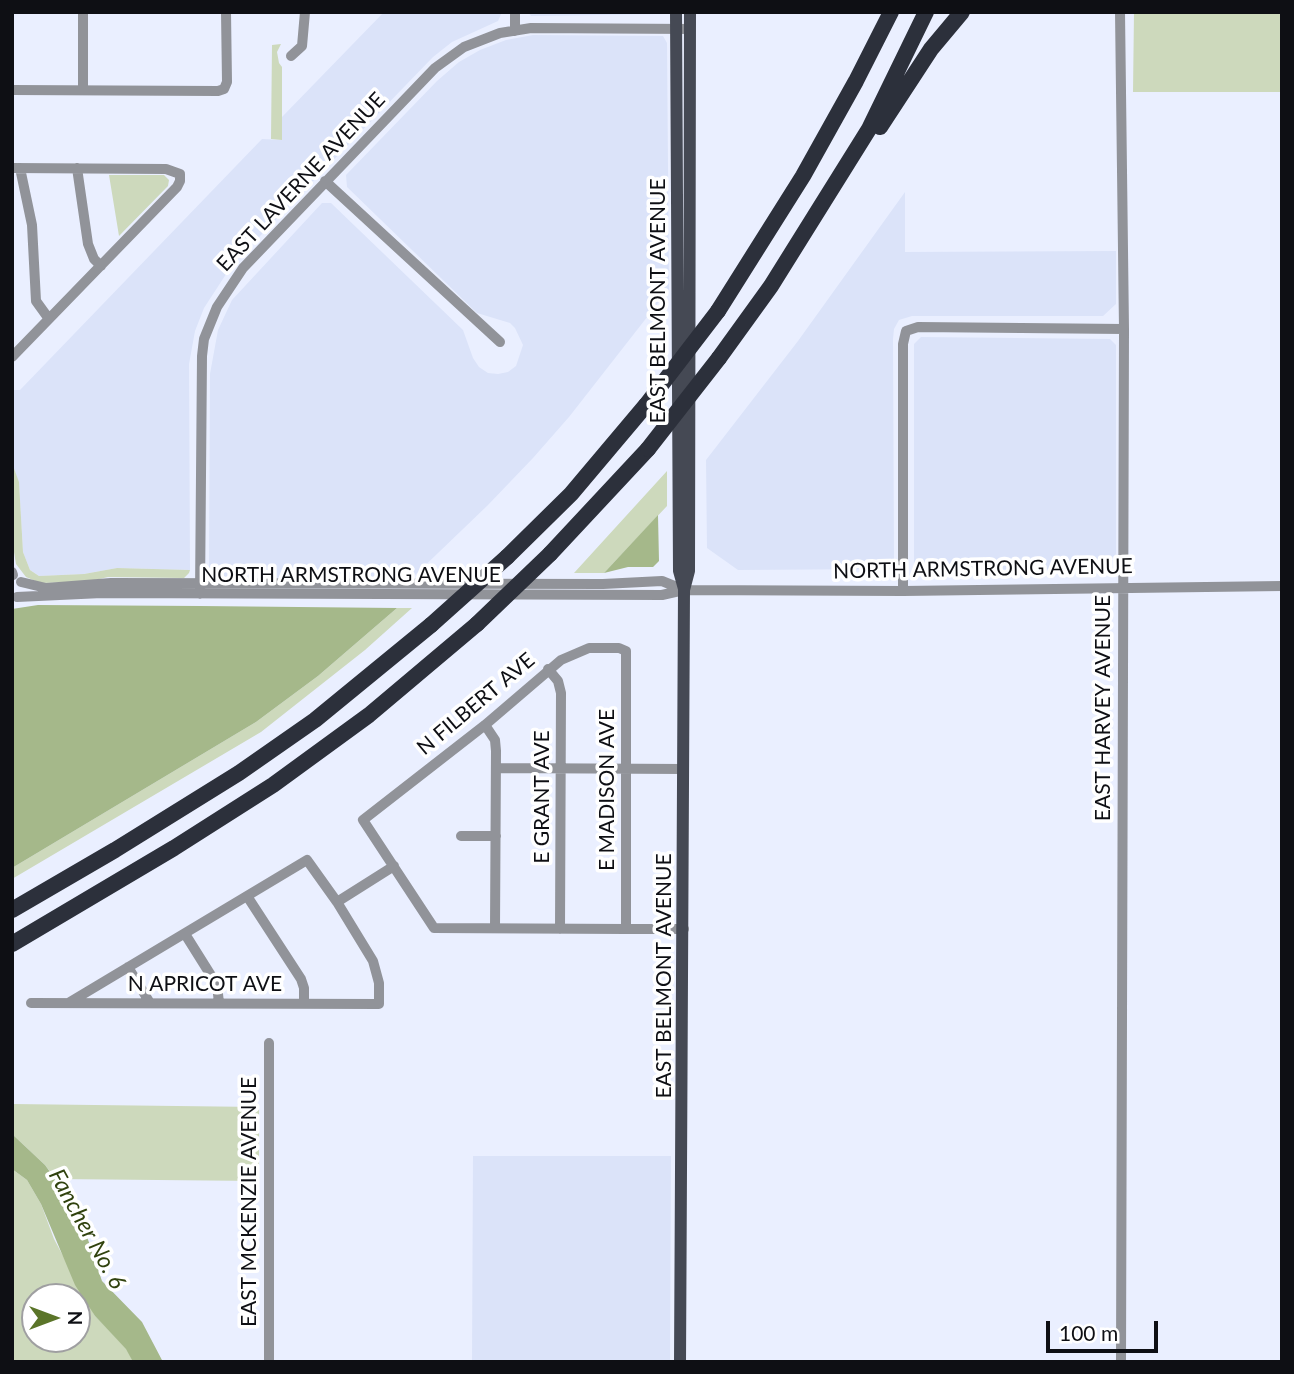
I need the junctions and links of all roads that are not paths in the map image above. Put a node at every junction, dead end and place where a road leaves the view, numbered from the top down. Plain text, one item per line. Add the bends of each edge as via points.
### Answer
1 (83, 12) edge
2 (226, 12) edge
3 (305, 12) edge
4 (515, 12) edge
5 (676, 12) edge
6 (690, 12) edge
7 (882, 12) edge
8 (891, 12) edge
9 (926, 12) edge
10 (961, 12) edge
11 (1120, 12) edge
12 (676, 29) junction
13 (690, 29) junction
14 (515, 31) junction
15 (290, 56) dead end
16 (12, 90) edge
17 (83, 90) junction
18 (832, 124) junction
19 (16, 168) edge
20 (77, 168) junction
21 (326, 181) junction
22 (815, 217) junction
23 (101, 266) junction
24 (49, 319) junction
25 (1124, 329) junction
26 (500, 342) dead end
27 (12, 357) edge
28 (15, 576) edge
29 (1282, 586) edge
30 (1123, 587) junction
31 (200, 588) junction
32 (684, 590) junction
33 (904, 591) junction
34 (14, 598) edge
35 (626, 651) joint
36 (548, 669) junction
37 (485, 725) junction
38 (496, 768) junction
39 (561, 768) junction
40 (626, 769) junction
41 (684, 769) junction
42 (461, 836) dead end
43 (496, 836) junction
44 (394, 866) junction
45 (247, 896) junction
46 (337, 902) junction
47 (12, 910) edge
48 (495, 928) junction
49 (560, 929) junction
50 (625, 929) junction
51 (684, 929) junction
52 (185, 934) junction
53 (12, 944) edge
54 (128, 967) junction
55 (70, 1002) junction
56 (30, 1003) dead end
57 (150, 1003) junction
58 (219, 1003) junction
59 (304, 1004) junction
60 (269, 1043) dead end
61 (269, 1362) edge
62 (680, 1362) edge
63 (1121, 1362) edge

1 - 17 street
2 - 17 street via 224,89
3 - 15 street via 302,46
4 - 14 street
5 - 12 main road, EAST BELMONT AVENUE
6 - 13 main road, EAST BELMONT AVENUE
7 - 18 highway
8 - 18 highway
9 - 22 highway via 869,129
10 - 22 highway via 931,49 845,181
11 - 25 street, EAST HARVEY AVENUE
12 - 13 street, EAST LAVERNE AVENUE
12 - 14 street, EAST LAVERNE AVENUE
12 - 32 main road, EAST BELMONT AVENUE via 678,572
13 - 32 main road, EAST BELMONT AVENUE via 689,571
14 - 21 street, EAST LAVERNE AVENUE via 464,47 435,68
16 - 17 street
18 - 47 highway, bridge via 718,311 571,494 507,557 315,720 181,810
19 - 20 street
19 - 24 street via 32,225 36,301
20 - 23 street via 88,244
20 - 23 street via 166,169 180,174 177,187
21 - 26 street
21 - 31 street, EAST LAVERNE AVENUE via 237,274 204,339
22 - 53 highway, bridge via 771,286 648,449 477,624 369,715 273,785
23 - 24 street
24 - 27 street
25 - 30 street, EAST HARVEY AVENUE
25 - 33 street via 918,327 906,331
28 - 31 street, NORTH ARMSTRONG AVENUE via 46,588 111,583
28 - 34 street via 21,592
29 - 30 street, NORTH ARMSTRONG AVENUE
30 - 33 street, NORTH ARMSTRONG AVENUE
30 - 63 street, EAST HARVEY AVENUE
31 - 32 street, NORTH ARMSTRONG AVENUE via 662,581
31 - 34 street, NORTH ARMSTRONG AVENUE
32 - 33 street, NORTH ARMSTRONG AVENUE
32 - 41 main road, EAST BELMONT AVENUE
35 - 36 street, N FILBERT AVE via 589,648
35 - 40 street, E MADISON AVE
36 - 37 street, N FILBERT AVE
36 - 39 street, E GRANT AVE via 561,693
37 - 38 street via 495,740
37 - 44 street, N FILBERT AVE via 363,820
38 - 39 street
38 - 43 street
39 - 40 street
39 - 49 street, E GRANT AVE
40 - 41 street
40 - 50 street, E MADISON AVE
41 - 51 main road, EAST BELMONT AVENUE
42 - 43 street
43 - 48 street
44 - 46 street
44 - 48 street via 434,928
45 - 46 street via 307,860
45 - 52 street
45 - 59 street via 301,979
46 - 59 street, N APRICOT AVE via 373,961 379,1004
48 - 49 street
49 - 50 street
50 - 51 street
51 - 62 main road, EAST BELMONT AVENUE
52 - 54 street
52 - 58 street via 217,985
54 - 55 street
54 - 57 street
55 - 56 street, N APRICOT AVE
55 - 57 street, N APRICOT AVE
57 - 58 street, N APRICOT AVE
58 - 59 street, N APRICOT AVE
60 - 61 street, EAST MCKENZIE AVENUE

